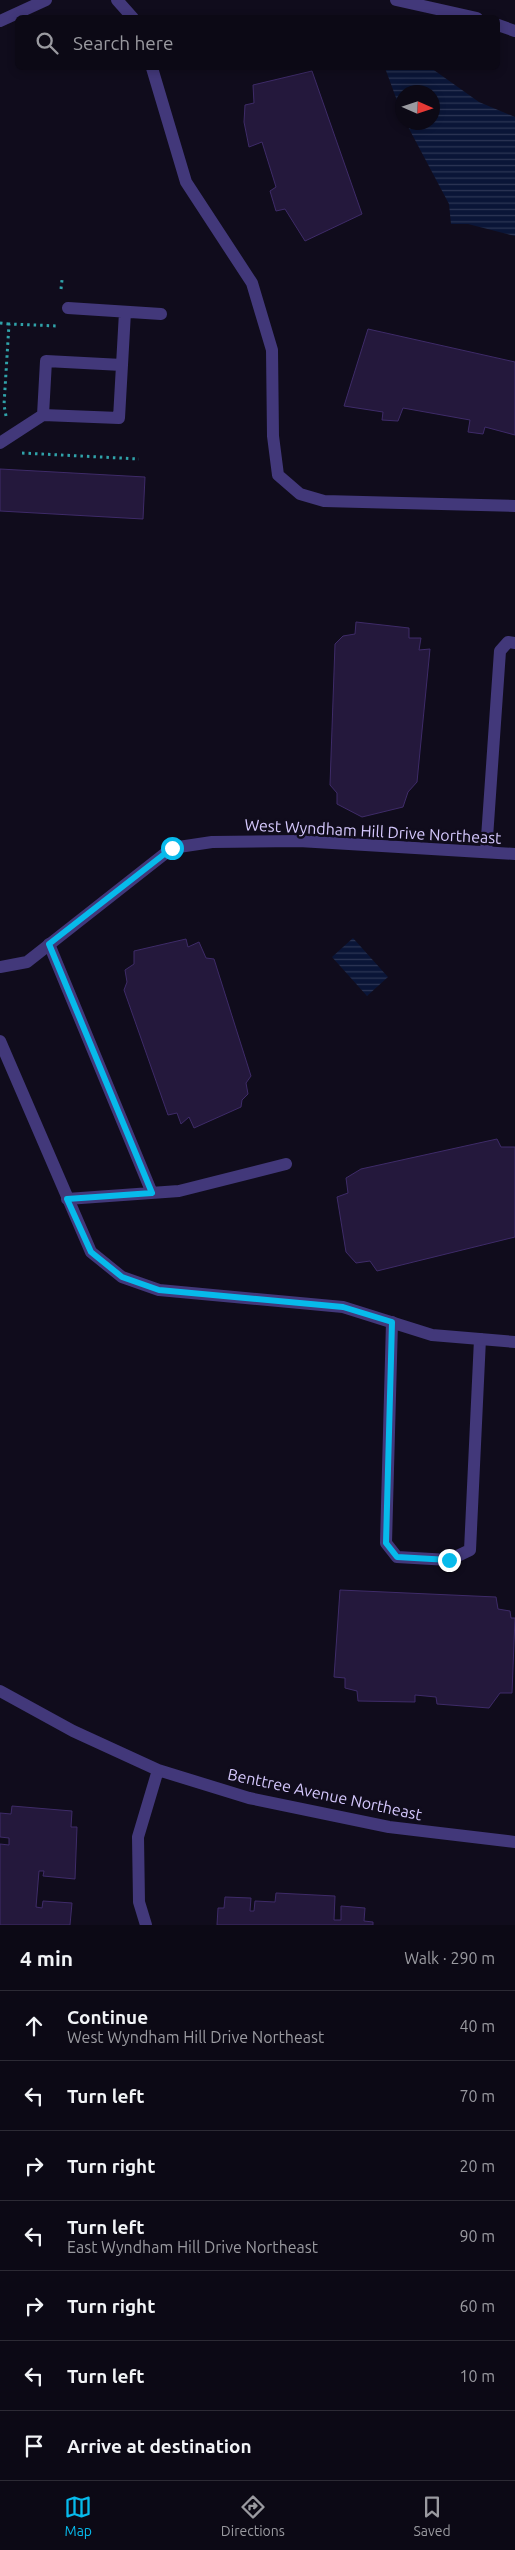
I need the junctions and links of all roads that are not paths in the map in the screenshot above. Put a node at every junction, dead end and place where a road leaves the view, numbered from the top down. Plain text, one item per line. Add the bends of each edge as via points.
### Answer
1 (46, 0) edge
2 (117, 0) edge
3 (396, 0) edge
4 (130, 15) edge
5 (464, 15) edge
6 (0, 21) edge
7 (500, 26) edge
8 (515, 31) edge
9 (153, 70) edge
10 (68, 308) dead end
11 (125, 312) junction
12 (161, 314) dead end
13 (122, 365) junction
14 (43, 415) junction
15 (0, 443) edge
16 (515, 506) edge
17 (515, 643) edge
18 (486, 852) junction
19 (515, 854) edge
20 (49, 944) junction
21 (0, 967) edge
22 (0, 1041) edge
23 (286, 1164) dead end
24 (152, 1193) junction
25 (67, 1199) junction
26 (392, 1322) junction
27 (480, 1339) junction
28 (515, 1342) edge
29 (0, 1691) edge
30 (158, 1770) junction
31 (515, 1842) edge
32 (146, 1925) edge

1 - 6 street
2 - 4 street
3 - 5 street
7 - 8 street
9 - 16 street via 186,182 252,284 258,302 272,350 273,436 278,475 300,494 324,501
10 - 11 street
11 - 12 street
11 - 13 street
13 - 14 street via 120,418
13 - 14 street via 46,361
14 - 15 street
17 - 18 street via 508,642 500,651
18 - 19 street, West Wyndham Hill Drive Northeast
18 - 20 street, West Wyndham Hill Drive Northeast via 299,841 212,842 172,848
20 - 21 street, West Wyndham Hill Drive Northeast via 27,962
20 - 24 street
22 - 25 street
23 - 24 street via 179,1190
24 - 25 street
25 - 26 street via 91,1252 122,1277 159,1290 343,1307
26 - 27 street via 432,1335
26 - 27 street via 386,1543 397,1557 449,1560 470,1550
27 - 28 street
29 - 30 street, Benttree Avenue Northeast via 73,1731
30 - 31 street, Benttree Avenue Northeast via 249,1798 388,1827
30 - 32 street via 138,1836 140,1902

